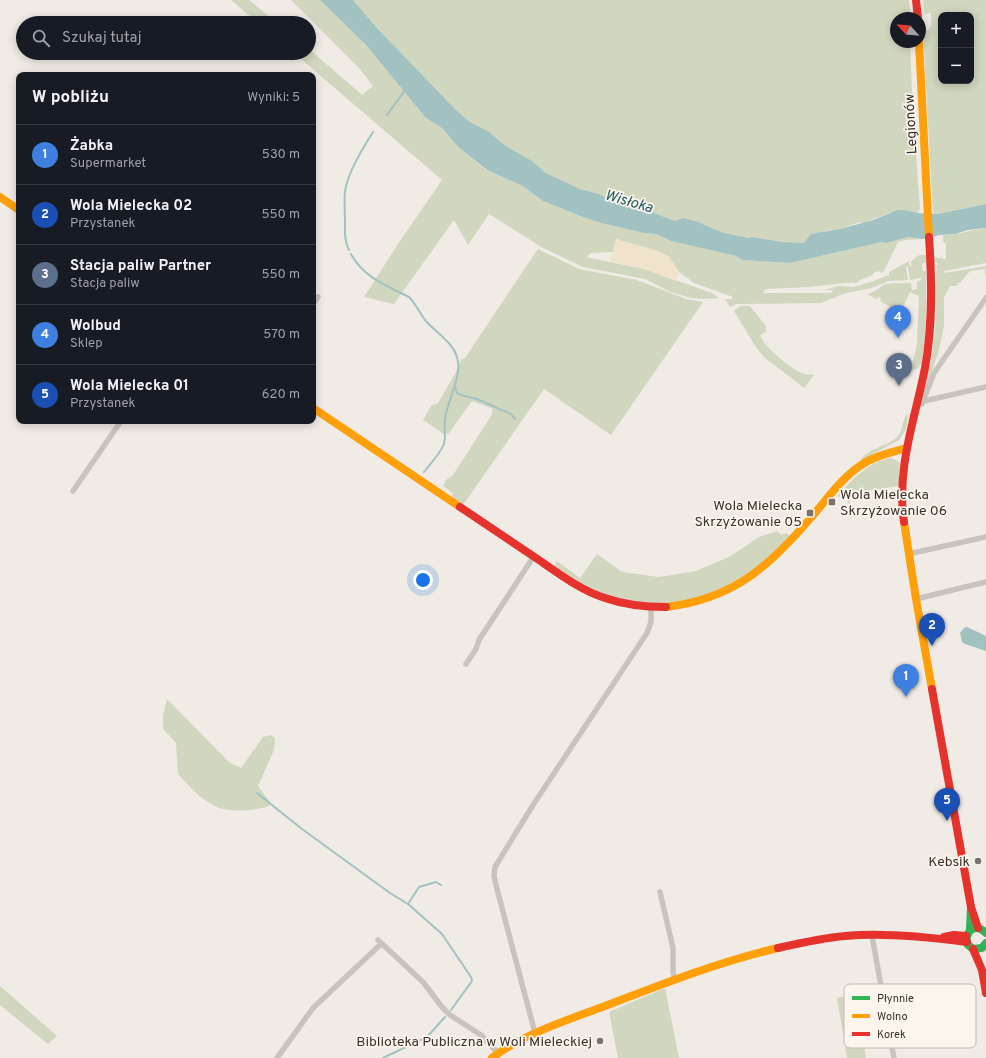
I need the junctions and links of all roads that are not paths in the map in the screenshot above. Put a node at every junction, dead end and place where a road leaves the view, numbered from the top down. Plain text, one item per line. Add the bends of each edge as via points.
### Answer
1 (916, 0) edge
2 (917, 12) edge
3 (919, 48) edge
4 (0, 197) edge
5 (16, 208) edge
6 (318, 297) dead end
7 (986, 298) edge
8 (316, 300) edge
9 (986, 387) edge
10 (924, 401) junction
11 (916, 405) junction
12 (316, 410) edge
13 (119, 424) edge
14 (906, 448) junction
15 (73, 491) dead end
16 (986, 537) edge
17 (908, 554) junction
18 (534, 556) junction
19 (986, 582) edge
20 (916, 599) junction
21 (651, 609) junction
22 (466, 664) dead end
23 (660, 892) dead end
24 (986, 933) edge
25 (970, 934) junction
26 (872, 936) junction
27 (985, 944) edge
28 (974, 949) junction
29 (982, 970) junction
30 (675, 980) junction
31 (881, 984) edge
32 (986, 993) edge
33 (535, 1033) junction
34 (892, 1048) edge
35 (495, 1056) edge
36 (277, 1058) edge
37 (894, 1058) edge

1 - 2 street
3 - 11 street, Legionów via 931,270 931,317 925,367
4 - 5 street
6 - 8 street
7 - 10 street via 934,373
9 - 10 street
10 - 11 street
11 - 14 street, Legionów
12 - 18 street
13 - 15 street
14 - 17 street, Legionów via 902,492
14 - 21 street via 877,457 852,472 801,529 751,577 726,592 698,603
16 - 17 street
17 - 20 street, Legionów
18 - 21 street via 562,576 597,595 631,606
18 - 22 street
19 - 20 street
20 - 25 street, Legionów via 971,906 975,916
21 - 33 street via 651,622 647,633 495,867 497,889
23 - 30 street via 673,948
24 - 25 street via 983,930
25 - 26 street via 942,938
25 - 28 street via 969,946
26 - 30 street via 845,936 798,943 729,961
26 - 31 street
27 - 28 street via 979,949
27 - 29 street
28 - 29 street
29 - 32 street
30 - 33 street
33 - 35 street
34 - 37 street
35 - 36 street via 481,1035 450,1015 423,982 380,942 313,1008

